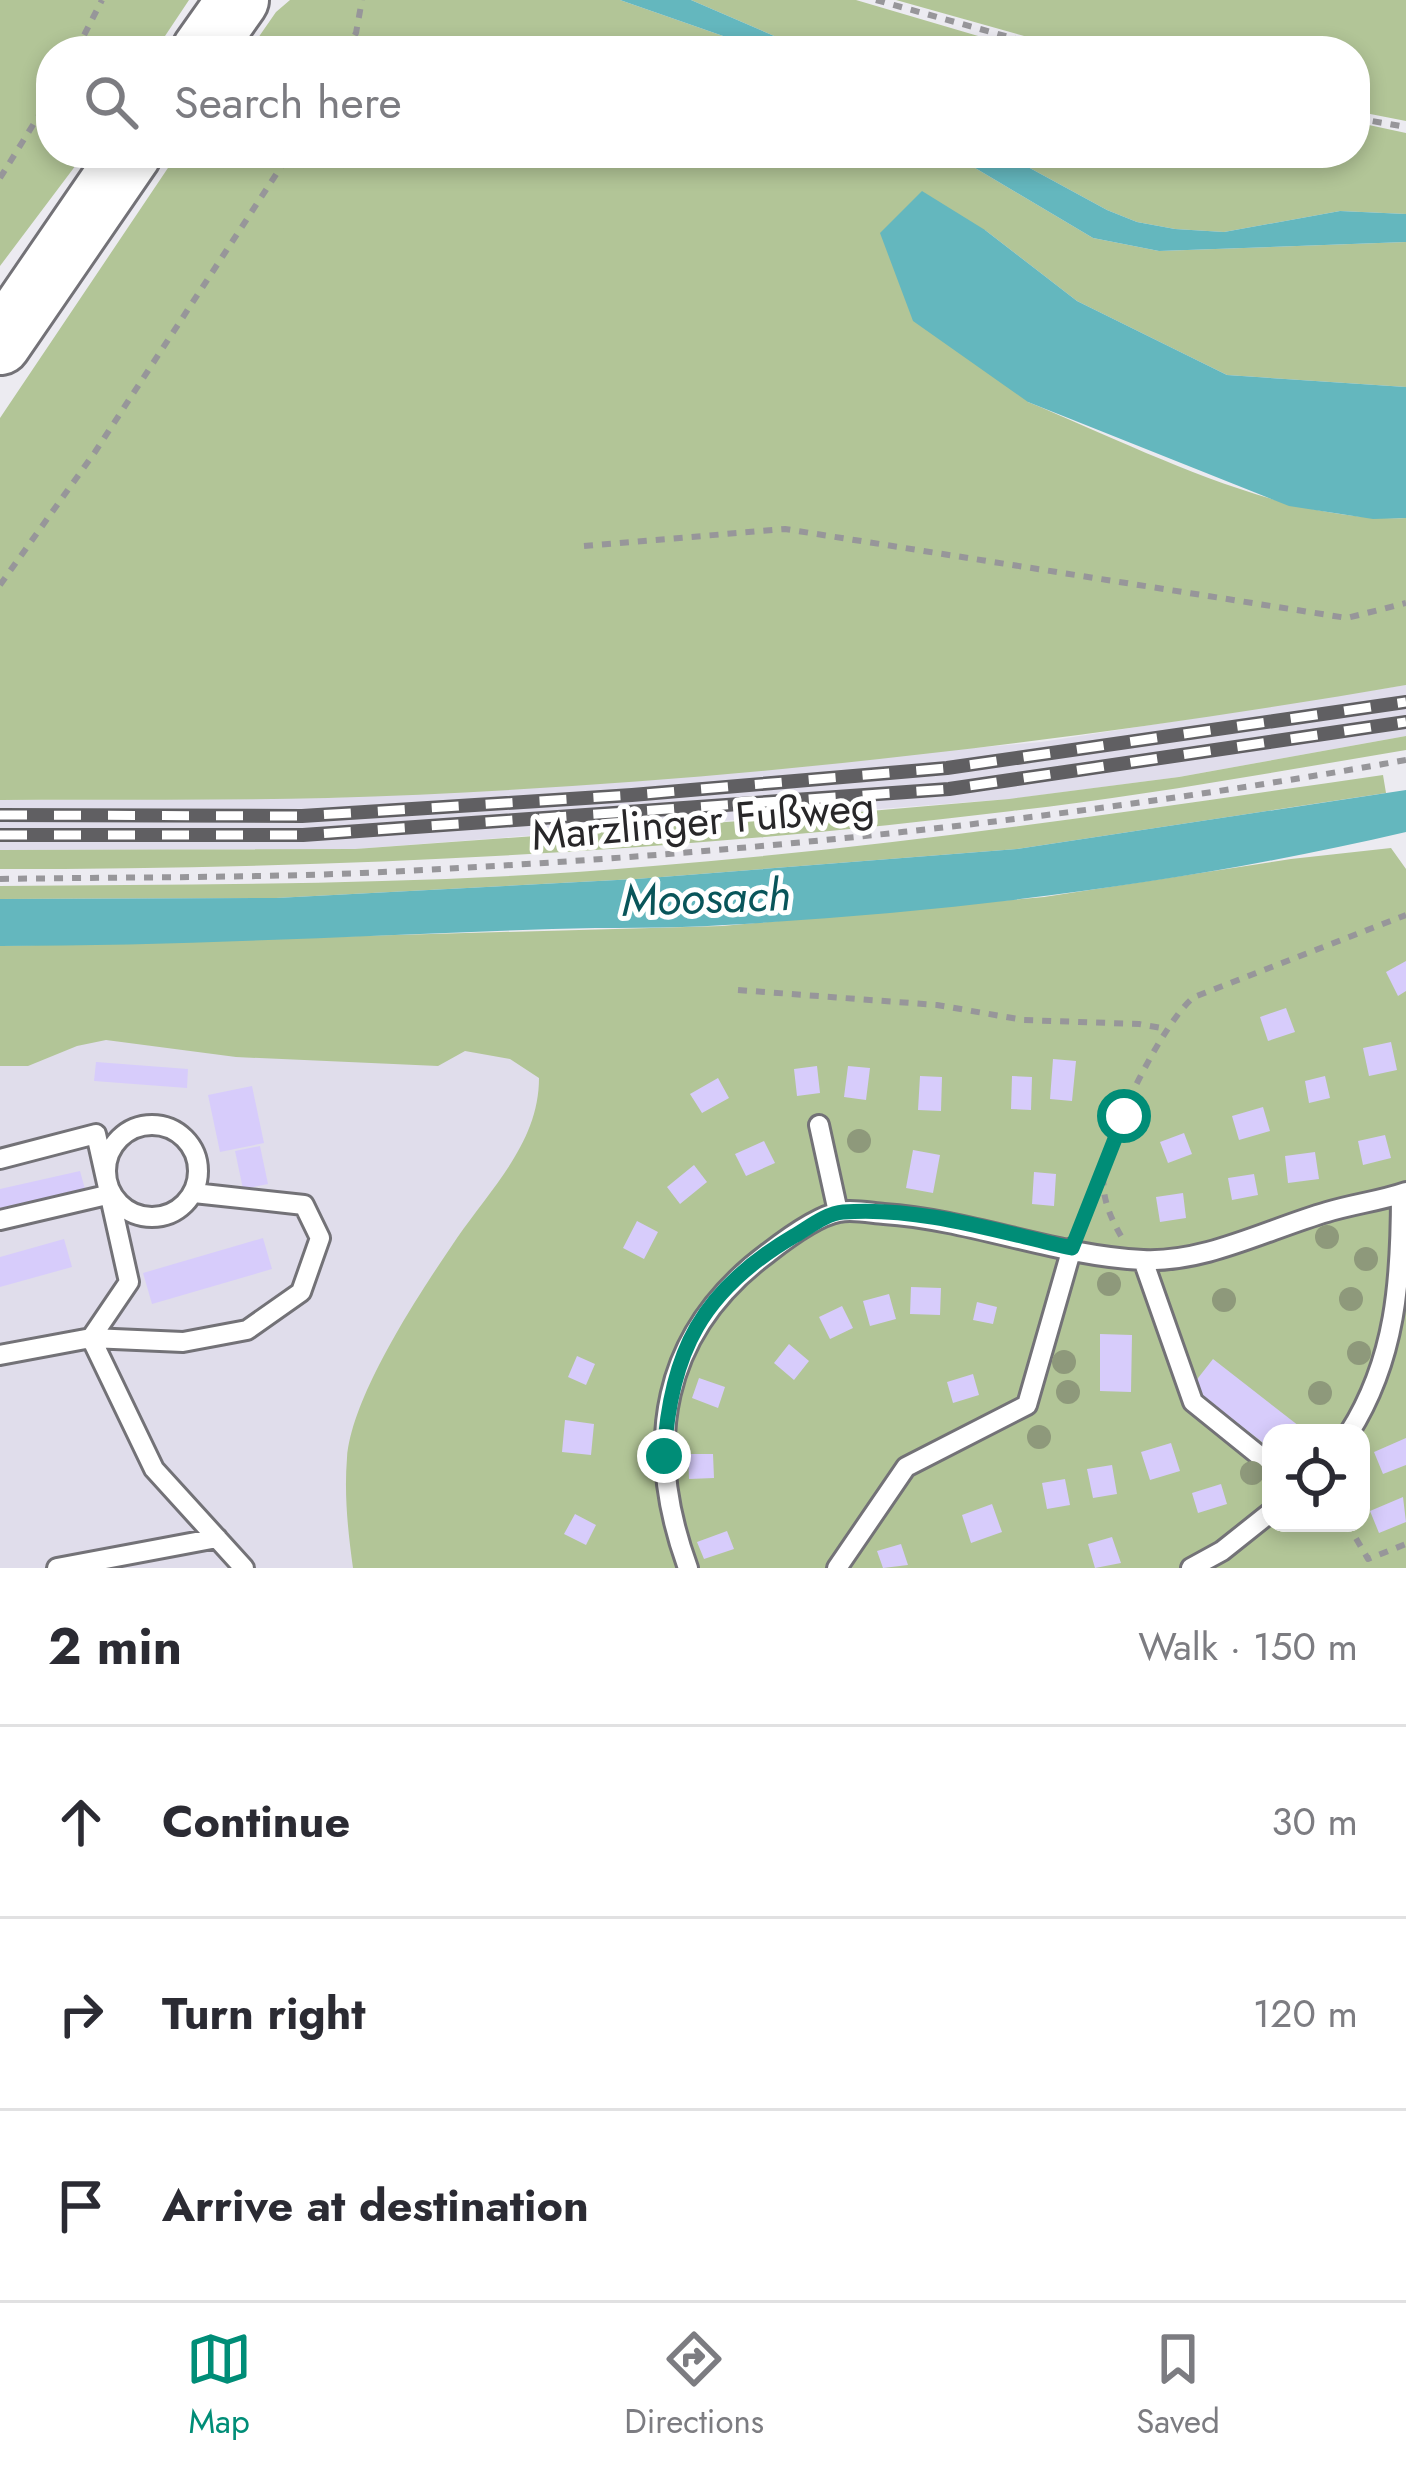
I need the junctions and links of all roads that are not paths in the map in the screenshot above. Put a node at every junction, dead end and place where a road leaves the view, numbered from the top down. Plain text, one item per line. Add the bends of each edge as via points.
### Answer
1 (238, 0) edge
2 (213, 36) edge
3 (121, 168) edge
4 (0, 344) edge
5 (819, 1125) dead end
6 (0, 1159) edge
7 (194, 1193) junction
8 (1404, 1193) edge
9 (110, 1194) junction
10 (838, 1212) junction
11 (0, 1220) edge
12 (1072, 1248) junction
13 (1143, 1260) junction
14 (92, 1338) junction
15 (0, 1355) edge
16 (1354, 1424) edge
17 (1262, 1458) edge
18 (1262, 1519) edge
19 (217, 1538) junction
20 (57, 1568) edge
21 (244, 1568) edge
22 (688, 1568) edge
23 (837, 1568) edge
24 (1191, 1568) edge

1 - 2 main road
3 - 4 main road
5 - 10 lane
6 - 9 lane via 96,1134
7 - 9 lane via 160,1217 128,1211
7 - 9 lane via 194,1150 156,1125 134,1128 110,1150
7 - 14 lane via 304,1205 320,1238 301,1292 248,1330 182,1342
8 - 13 lane via 1183,1257
8 - 16 lane via 1391,1339
9 - 11 lane
9 - 14 lane via 128,1282
10 - 12 lane via 935,1219
10 - 22 lane via 742,1272 714,1300 677,1367 664,1456
12 - 13 lane
12 - 23 lane via 1027,1405 906,1467
13 - 17 lane via 1193,1402
14 - 15 lane
14 - 19 lane via 154,1468
18 - 24 lane
19 - 20 lane
19 - 21 lane

